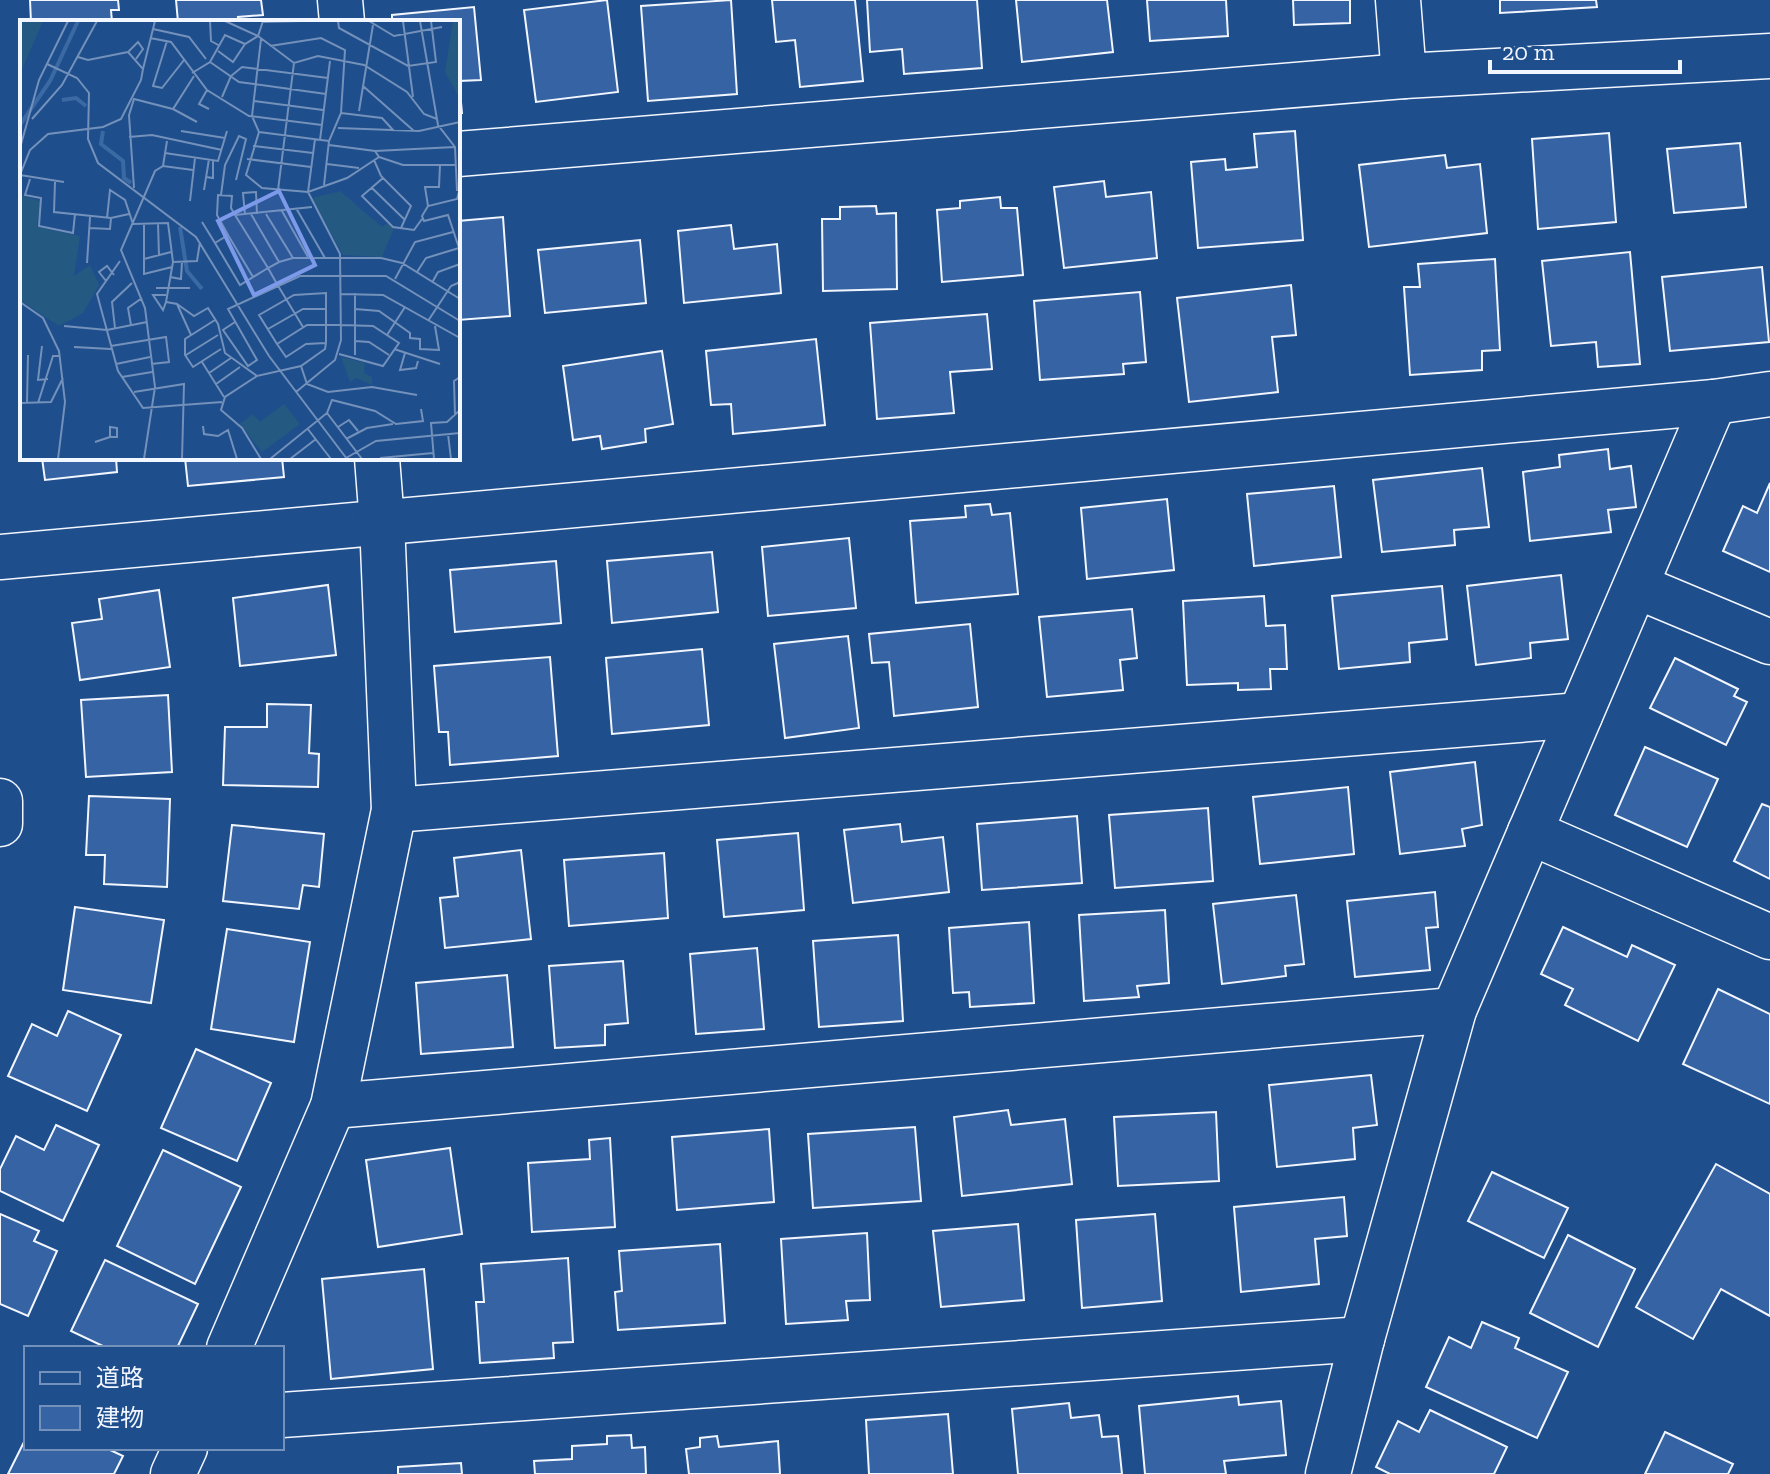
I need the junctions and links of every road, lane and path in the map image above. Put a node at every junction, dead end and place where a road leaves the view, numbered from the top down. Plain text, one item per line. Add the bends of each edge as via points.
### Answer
1 (340, 0) edge
2 (1398, 0) edge
3 (342, 20) edge
4 (1770, 56) edge
5 (1404, 76) junction
6 (460, 154) edge
7 (1770, 394) edge
8 (1714, 402) junction
9 (377, 460) edge
10 (382, 522) junction
11 (0, 557) edge
12 (1636, 586) junction
13 (1770, 642) edge
14 (1580, 715) junction
15 (0, 801) edge
16 (394, 810) junction
17 (0, 824) edge
18 (1530, 832) junction
19 (1770, 937) edge
20 (1454, 1010) junction
21 (333, 1106) junction
22 (1362, 1339) junction
23 (230, 1346) edge
24 (284, 1415) edge
25 (184, 1450) edge
26 (173, 1474) edge
27 (1328, 1474) edge

1 - 3 street
2 - 5 street
4 - 5 street
5 - 6 street
7 - 8 street
8 - 10 street
8 - 12 street
9 - 10 street
10 - 11 street
10 - 16 street
12 - 13 street
12 - 14 street
14 - 16 street
14 - 18 street
15 - 17 street
16 - 21 street
18 - 19 street
18 - 20 street
20 - 21 street
20 - 22 street
21 - 23 street
22 - 24 street
22 - 27 street
25 - 26 street

